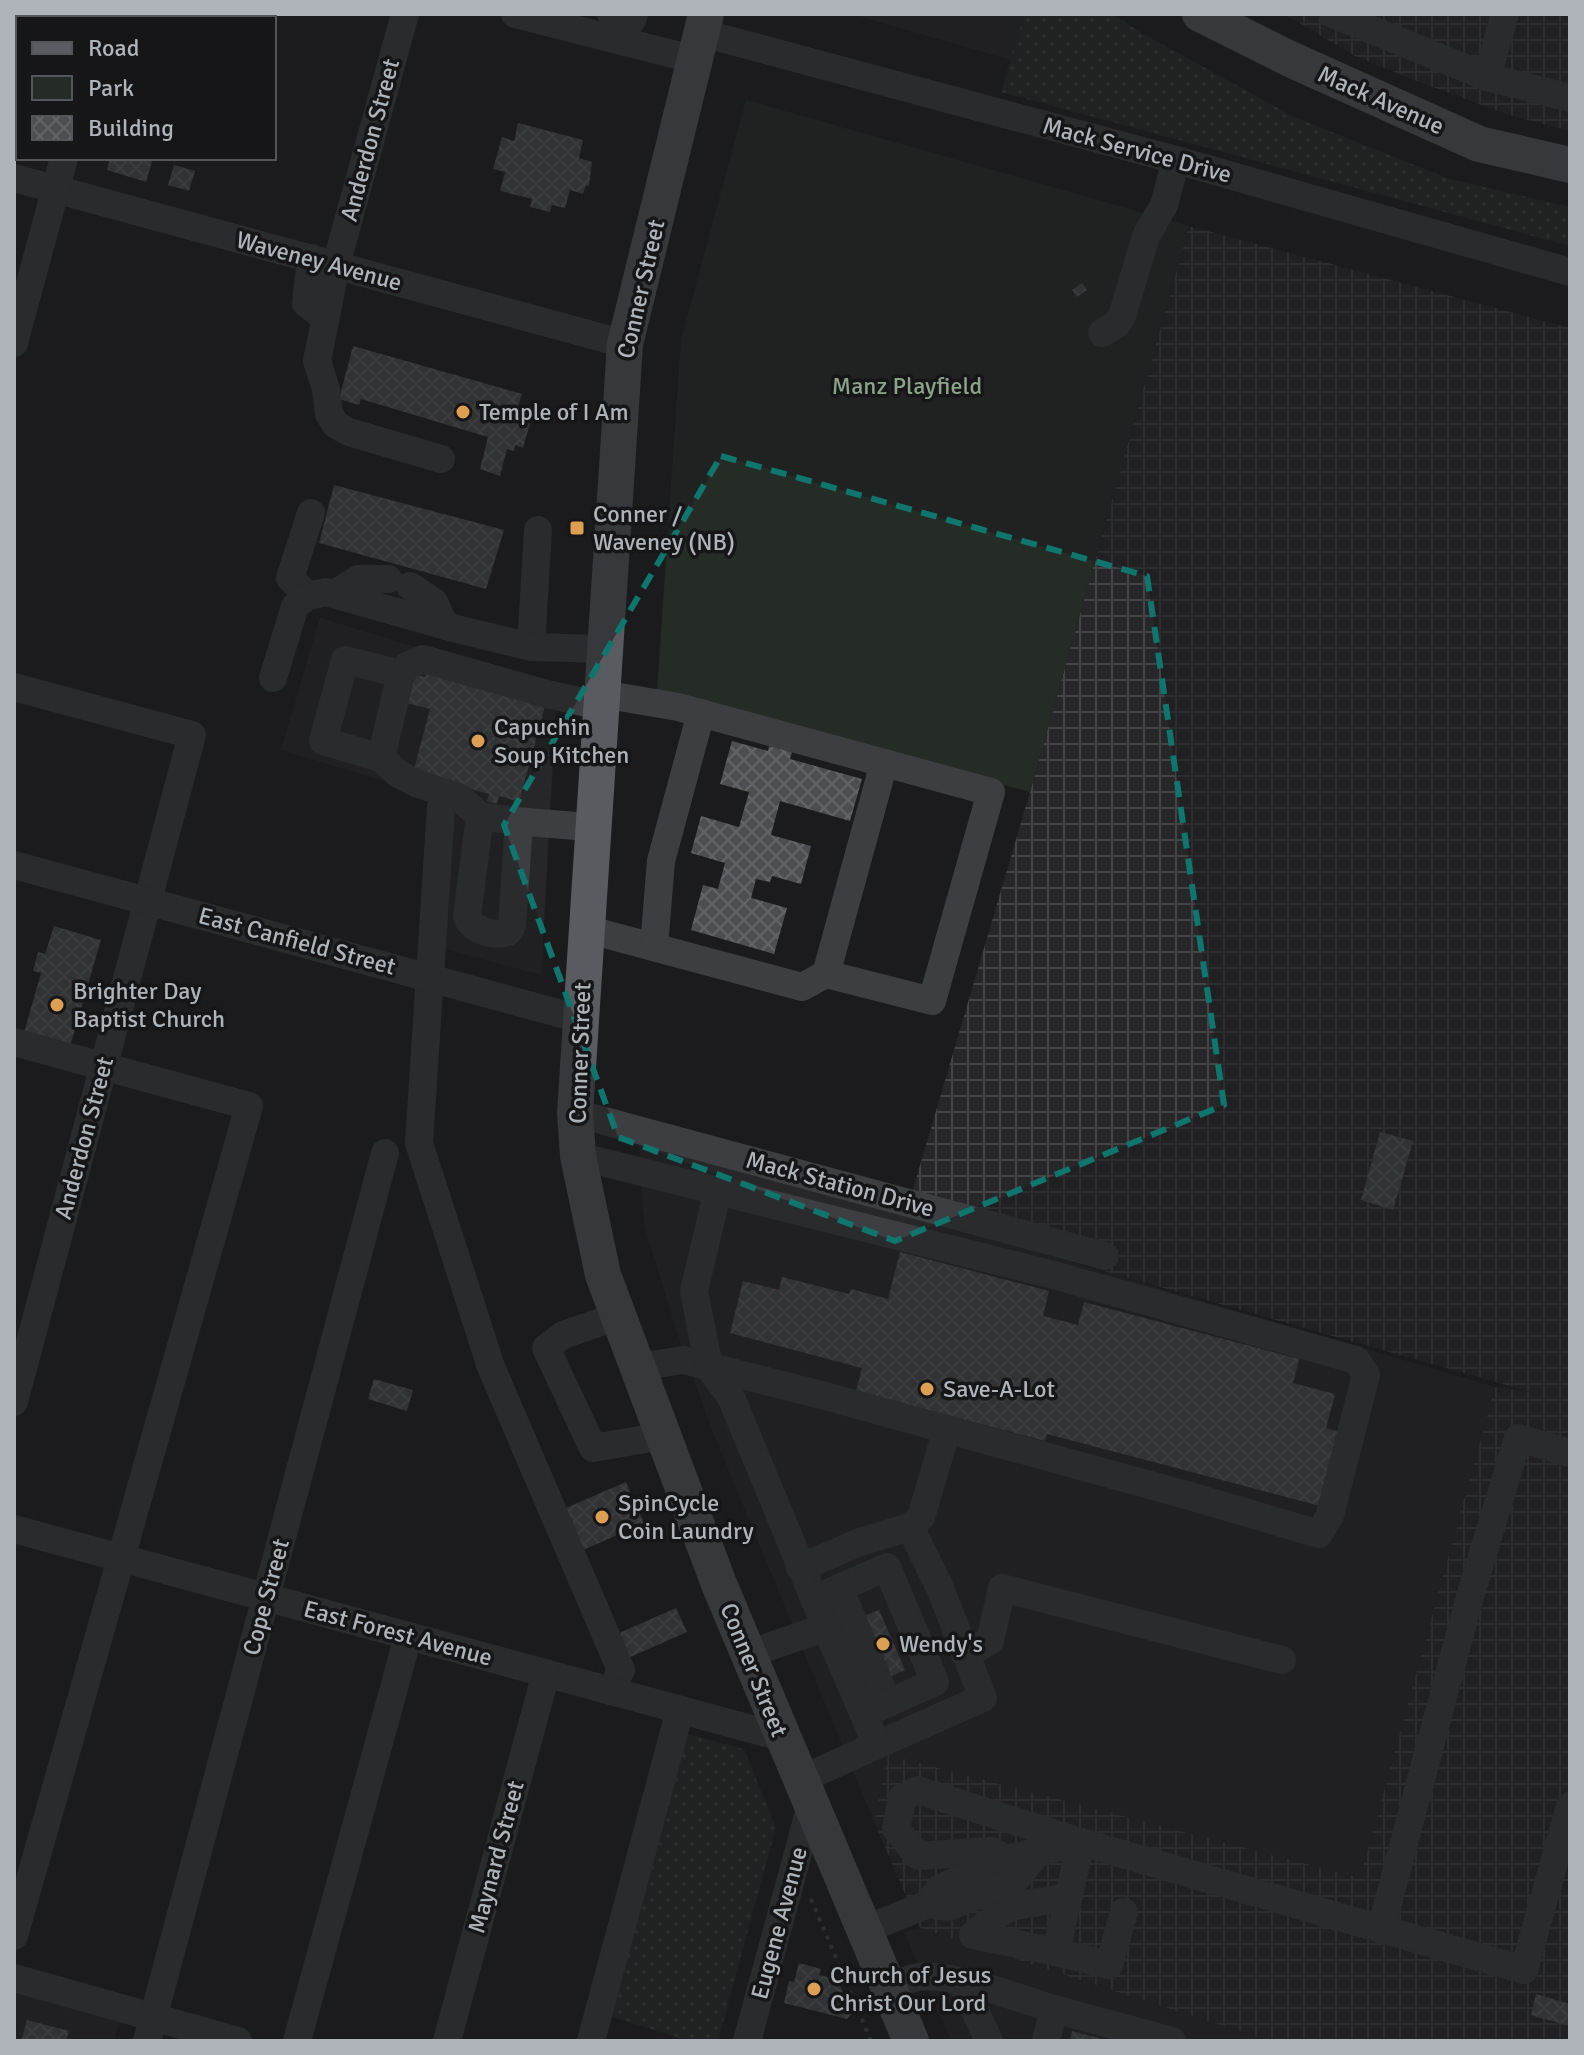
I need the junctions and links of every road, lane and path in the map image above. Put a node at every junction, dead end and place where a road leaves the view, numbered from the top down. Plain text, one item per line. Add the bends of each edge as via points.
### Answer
1 (405, 14) edge
2 (515, 14) edge
3 (611, 14) edge
4 (634, 14) edge
5 (1200, 14) edge
6 (1333, 14) edge
7 (1505, 14) edge
8 (586, 23) edge
9 (701, 36) edge
10 (1487, 77) junction
11 (1570, 98) edge
12 (63, 160) edge
13 (1176, 160) junction
14 (1570, 165) edge
15 (14, 178) edge
16 (56, 189) junction
17 (324, 262) junction
18 (1570, 272) edge
19 (1102, 333) dead end
20 (14, 343) edge
21 (625, 344) junction
22 (441, 459) dead end
23 (311, 513) dead end
24 (538, 530) dead end
25 (321, 595) junction
26 (445, 626) junction
27 (531, 647) junction
28 (605, 649) junction
29 (401, 674) junction
30 (273, 678) dead end
31 (14, 687) edge
32 (601, 700) junction
33 (701, 713) junction
34 (381, 758) junction
35 (884, 763) junction
36 (441, 807) dead end
37 (480, 816) junction
38 (519, 823) junction
39 (593, 828) junction
40 (14, 865) edge
41 (148, 900) junction
42 (586, 929) junction
43 (654, 947) junction
44 (826, 974) junction
45 (431, 978) junction
46 (580, 1019) junction
47 (14, 1042) edge
48 (103, 1066) junction
49 (575, 1113) junction
50 (385, 1153) dead end
51 (578, 1156) junction
52 (718, 1190) junction
53 (1105, 1256) dead end
54 (618, 1316) junction
55 (638, 1367) junction
56 (709, 1367) junction
57 (14, 1402) edge
58 (947, 1429) junction
59 (663, 1436) junction
60 (1570, 1453) edge
61 (910, 1527) junction
62 (14, 1529) edge
63 (120, 1558) junction
64 (800, 1568) junction
65 (826, 1594) junction
66 (266, 1597) junction
67 (826, 1627) junction
68 (408, 1637) junction
69 (748, 1654) junction
70 (965, 1654) junction
71 (1282, 1660) dead end
72 (546, 1673) junction
73 (611, 1691) junction
74 (876, 1709) junction
75 (680, 1710) junction
76 (781, 1737) junction
77 (877, 1745) junction
78 (805, 1792) junction
79 (1570, 1806) edge
80 (1081, 1842) junction
81 (1037, 1854) junction
82 (1007, 1859) junction
83 (809, 1891) dead end
84 (1069, 1897) junction
85 (928, 1904) junction
86 (1124, 1912) dead end
87 (1381, 1929) junction
88 (864, 1930) junction
89 (14, 1936) edge
90 (1056, 1952) junction
91 (14, 1978) edge
92 (962, 1982) junction
93 (888, 1988) junction
94 (1054, 2009) junction
95 (150, 2029) edge
96 (238, 2041) edge
97 (297, 2041) edge
98 (447, 2041) edge
99 (591, 2041) edge
100 (747, 2041) edge
101 (871, 2041) edge
102 (911, 2041) edge
103 (989, 2041) edge
104 (1046, 2041) edge
105 (1172, 2041) edge

1 - 17 street, Anderdon Street
2 - 8 street, Mack Service Drive
3 - 4 street via 632,20
5 - 14 main road, Mack Avenue via 1479,144
6 - 10 street
7 - 10 street
8 - 9 street, Mack Service Drive
9 - 13 street, Mack Service Drive
9 - 21 main road, Conner Street
10 - 11 street
12 - 16 street
13 - 18 street, Mack Service Drive
13 - 19 street via 1122,316
15 - 16 street, Waveney Avenue
16 - 17 street, Waveney Avenue
16 - 20 street
17 - 21 street, Waveney Avenue
17 - 22 street, Anderdon Street via 325,318 317,361 329,414 349,432
21 - 28 main road, Conner Street
23 - 25 street via 290,578
24 - 27 street
25 - 26 street
25 - 26 street via 358,579 399,582 434,602
25 - 30 street via 295,606
26 - 27 street
27 - 28 street
28 - 32 main road, Conner Street
29 - 32 street via 423,659 547,694
29 - 34 street
29 - 34 street via 345,660 323,741
31 - 41 street, Anderdon Street via 192,735
32 - 33 street
32 - 39 main road, Conner Street
33 - 35 street
33 - 43 street via 661,861
34 - 37 street via 418,784 459,797
35 - 44 street
35 - 44 street via 991,792 932,1001
36 - 45 street
37 - 38 street
37 - 38 street via 467,916 475,928 501,934 512,925
38 - 39 street
39 - 42 main road, Conner Street
40 - 41 street, East Canfield Street
41 - 45 street, East Canfield Street
41 - 48 street, Anderdon Street
42 - 43 street
42 - 46 main road, Conner Street
43 - 44 street via 802,987
45 - 46 street, East Canfield Street
45 - 73 street via 419,1143 491,1367 621,1670
46 - 49 main road, Conner Street
47 - 48 street
48 - 57 street, Anderdon Street
48 - 63 street via 249,1106
49 - 51 main road, Conner Street
49 - 53 street, Mack Station Drive
50 - 66 street, Cope Street
51 - 52 street
51 - 54 main road, Conner Street via 603,1275
52 - 56 street via 694,1291
52 - 58 street via 1050,1274 1356,1360 1366,1375 1330,1515 1319,1534
54 - 55 main road, Conner Street
54 - 59 street via 563,1335 546,1348 593,1448
55 - 56 street via 683,1360
55 - 59 main road, Conner Street
56 - 58 street
56 - 64 street via 731,1397
58 - 61 street via 921,1517
59 - 69 main road, Conner Street
60 - 87 street via 1518,1438
61 - 64 street
61 - 70 street
62 - 63 street, East Forest Avenue
63 - 66 street, East Forest Avenue
63 - 89 street
64 - 65 street
65 - 67 street
65 - 74 street
65 - 74 street via 887,1567 935,1682
66 - 68 street, East Forest Avenue
66 - 95 street, Cope Street
67 - 69 street
67 - 74 street
68 - 72 street, East Forest Avenue
68 - 97 street
69 - 76 main road, Conner Street
70 - 71 street via 990,1641 1002,1588
70 - 77 street via 983,1698
72 - 73 street, East Forest Avenue
72 - 98 street, Maynard Street
73 - 75 street, East Forest Avenue
74 - 77 street
75 - 76 street, East Forest Avenue
75 - 99 street
76 - 78 main road, Conner Street
77 - 78 street
78 - 88 main road, Conner Street
78 - 100 street, Eugene Avenue
79 - 87 street via 1524,1970
80 - 81 street
80 - 82 street via 917,1790 902,1798 896,1829 918,1856 991,1851
80 - 84 street
80 - 87 street
81 - 82 street
81 - 85 street via 1014,1881 948,1907
82 - 85 street via 940,1888
83 - 101 path
84 - 90 street
84 - 90 street via 1008,1907 973,1935
85 - 88 street
86 - 90 street via 1109,1965
88 - 93 main road, Conner Street
91 - 95 street
92 - 93 street via 924,1976
92 - 94 street
92 - 103 street
93 - 102 main road, Conner Street
94 - 104 street
94 - 105 street
95 - 96 street

